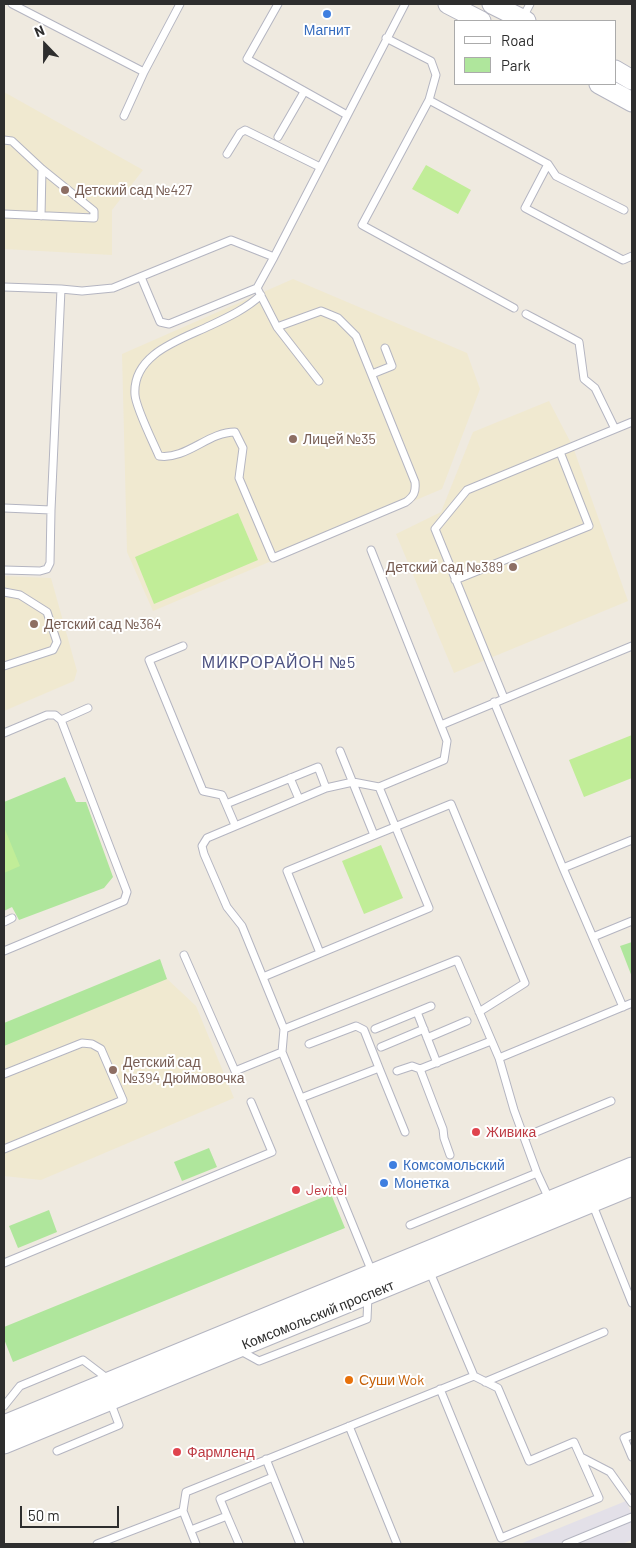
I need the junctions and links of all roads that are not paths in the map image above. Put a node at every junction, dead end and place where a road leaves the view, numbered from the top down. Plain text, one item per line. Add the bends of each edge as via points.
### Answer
1 (12, 4) edge
2 (180, 4) edge
3 (278, 4) edge
4 (405, 4) edge
5 (448, 4) edge
6 (492, 4) edge
7 (526, 15) edge
8 (479, 20) edge
9 (386, 38) junction
10 (616, 71) edge
11 (144, 72) junction
12 (632, 80) edge
13 (601, 85) edge
14 (304, 92) junction
15 (429, 100) junction
16 (632, 102) edge
17 (347, 115) junction
18 (124, 116) dead end
19 (278, 137) dead end
20 (4, 140) edge
21 (226, 154) dead end
22 (548, 164) junction
23 (320, 167) junction
24 (42, 169) junction
25 (624, 210) dead end
26 (4, 214) edge
27 (41, 216) junction
28 (632, 256) edge
29 (274, 257) junction
30 (141, 277) junction
31 (4, 287) edge
32 (257, 288) junction
33 (62, 289) junction
34 (261, 295) junction
35 (514, 308) dead end
36 (526, 314) dead end
37 (277, 327) junction
38 (385, 348) dead end
39 (372, 374) junction
40 (319, 381) dead end
41 (632, 422) edge
42 (614, 429) junction
43 (560, 452) junction
44 (4, 508) edge
45 (51, 510) junction
46 (370, 550) dead end
47 (4, 570) edge
48 (455, 580) junction
49 (4, 592) edge
50 (183, 646) dead end
51 (632, 646) edge
52 (4, 666) edge
53 (504, 698) junction
54 (494, 702) junction
55 (88, 708) dead end
56 (61, 720) junction
57 (441, 725) junction
58 (4, 733) edge
59 (340, 751) dead end
60 (290, 778) junction
61 (353, 782) junction
62 (379, 787) junction
63 (326, 788) junction
64 (299, 799) junction
65 (226, 804) junction
66 (235, 825) junction
67 (396, 826) junction
68 (374, 835) junction
69 (632, 840) edge
70 (563, 868) junction
71 (12, 918) dead end
72 (632, 920) edge
73 (4, 922) edge
74 (593, 937) junction
75 (4, 951) edge
76 (320, 953) junction
77 (184, 955) dead end
78 (263, 977) junction
79 (632, 1004) edge
80 (431, 1006) dead end
81 (623, 1007) junction
82 (417, 1012) junction
83 (479, 1012) junction
84 (467, 1021) dead end
85 (284, 1029) junction
86 (375, 1029) dead end
87 (424, 1029) junction
88 (427, 1038) junction
89 (491, 1041) junction
90 (308, 1044) dead end
91 (381, 1047) dead end
92 (282, 1052) junction
93 (499, 1058) junction
94 (437, 1063) junction
95 (379, 1068) junction
96 (420, 1070) junction
97 (397, 1071) dead end
98 (4, 1074) edge
99 (301, 1098) junction
100 (611, 1101) dead end
101 (251, 1102) dead end
102 (405, 1132) dead end
103 (524, 1137) junction
104 (4, 1149) edge
105 (450, 1155) dead end
106 (632, 1167) edge
107 (537, 1173) junction
108 (632, 1186) edge
109 (591, 1203) junction
110 (554, 1209) junction
111 (410, 1225) dead end
112 (479, 1230) junction
113 (4, 1263) edge
114 (429, 1270) junction
115 (372, 1273) junction
116 (368, 1295) junction
117 (632, 1303) edge
118 (327, 1312) junction
119 (604, 1332) dead end
120 (236, 1349) junction
121 (474, 1376) junction
122 (485, 1382) junction
123 (104, 1383) junction
124 (440, 1389) junction
125 (110, 1400) junction
126 (4, 1406) edge
127 (4, 1425) edge
128 (349, 1426) junction
129 (44, 1427) junction
130 (632, 1434) edge
131 (4, 1444) edge
132 (56, 1451) dead end
133 (580, 1457) junction
134 (632, 1457) edge
135 (266, 1459) junction
136 (273, 1477) junction
137 (632, 1503) edge
138 (183, 1511) junction
139 (227, 1516) junction
140 (632, 1517) edge
141 (191, 1530) junction
142 (97, 1544) edge
143 (196, 1544) edge
144 (239, 1544) edge
145 (300, 1544) edge
146 (397, 1544) edge
147 (566, 1544) edge

1 - 11 lane
2 - 11 lane
3 - 14 lane via 247,59
4 - 9 lane
5 - 8 main road
6 - 7 main road
9 - 15 lane via 431,61 436,75
9 - 17 lane
10 - 12 main road
11 - 18 lane
13 - 16 main road
14 - 17 lane
14 - 19 lane
15 - 22 lane
15 - 35 lane via 362,224
17 - 23 lane
20 - 24 lane via 12,141
21 - 23 lane via 245,130
22 - 25 lane via 556,176
22 - 28 lane via 525,208 623,260
23 - 29 lane
24 - 27 lane
24 - 27 lane via 94,211 94,218
26 - 27 lane
29 - 30 lane via 231,240
29 - 32 lane
30 - 32 lane via 160,322 169,324
30 - 33 lane via 113,288
31 - 33 lane
32 - 34 lane
33 - 45 lane
34 - 37 lane
34 - 39 lane via 249,306 154,354 135,383 135,398 159,456 169,458 224,432 235,432 243,448 239,478 273,558 406,502 416,491
36 - 42 lane via 579,342 584,379 595,388
37 - 39 lane via 321,311 338,318 356,336
37 - 40 lane
38 - 39 lane via 392,366
41 - 42 lane
42 - 43 lane
43 - 48 lane via 468,490 462,496 435,529
43 - 48 lane via 589,526
44 - 45 lane
45 - 47 lane via 50,563 47,569
46 - 57 lane
48 - 53 lane
49 - 52 lane via 20,595 47,612 57,642 53,650
50 - 65 lane via 149,660 203,791 222,795
51 - 53 lane
53 - 54 lane
54 - 57 lane
54 - 70 lane
55 - 56 lane
56 - 58 lane via 55,715 48,715
56 - 75 lane via 127,892 124,901
57 - 62 lane via 447,741 444,760
59 - 61 lane
60 - 63 lane via 318,767
60 - 64 lane
60 - 65 lane
61 - 62 lane
61 - 63 lane
61 - 68 lane
62 - 67 lane
63 - 64 lane
64 - 66 lane
65 - 66 lane
66 - 78 lane via 206,838 202,846 227,907 242,926
67 - 68 lane
67 - 76 lane via 430,908
67 - 83 lane via 451,804 526,983
68 - 76 lane via 287,871
69 - 70 lane
70 - 74 lane
71 - 73 lane
72 - 74 lane
74 - 81 lane
76 - 78 lane
77 - 92 lane via 235,1072
78 - 85 lane
79 - 81 lane
80 - 82 lane
81 - 93 lane
82 - 86 lane
82 - 87 lane
83 - 85 lane via 457,960
83 - 89 lane
84 - 88 lane
85 - 92 lane
87 - 88 lane
87 - 91 lane
88 - 94 lane
89 - 93 lane
89 - 94 lane
90 - 95 lane via 356,1026 364,1030
92 - 99 lane
93 - 103 lane
94 - 96 lane
95 - 99 lane
95 - 102 lane
96 - 97 lane via 412,1066
96 - 105 lane
98 - 104 lane via 82,1043 92,1044 101,1049 123,1100
99 - 115 lane
100 - 103 lane
101 - 113 lane via 272,1152
103 - 107 lane
106 - 110 main road, Комсомольский проспект
107 - 110 lane
107 - 111 lane
108 - 109 main road, Комсомольский проспект
109 - 110 main road, Комсомольский проспект
109 - 117 lane
110 - 112 main road, Комсомольский проспект
110 - 114 main road, Комсомольский проспект
112 - 114 main road via 469,1240 419,1260 420,1269
112 - 115 main road, Комсомольский проспект
114 - 116 main road, Комсомольский проспект
114 - 121 lane
115 - 118 main road via 383,1275 384,1281 344,1299
115 - 123 main road, Комсомольский проспект
116 - 118 main road, Комсомольский проспект
116 - 120 lane via 367,1319 259,1361
118 - 120 main road, Комсомольский проспект
119 - 122 lane
120 - 125 main road, Комсомольский проспект
121 - 122 lane
121 - 124 lane
122 - 133 lane via 498,1388 529,1461 574,1442
123 - 126 lane via 83,1360 20,1386
123 - 127 main road, Комсомольский проспект
123 - 129 main road via 106,1397 63,1415
124 - 128 lane
124 - 133 lane via 501,1538 599,1498
125 - 129 main road, Комсомольский проспект
125 - 132 lane via 119,1425
128 - 135 lane
128 - 146 lane
129 - 131 main road, Комсомольский проспект
130 - 134 lane via 624,1438
133 - 137 lane via 610,1472
135 - 136 lane
135 - 138 lane via 186,1492
136 - 139 lane via 220,1499
136 - 145 lane
138 - 141 lane
138 - 142 lane
139 - 141 lane
139 - 144 lane
140 - 147 lane
141 - 143 lane

